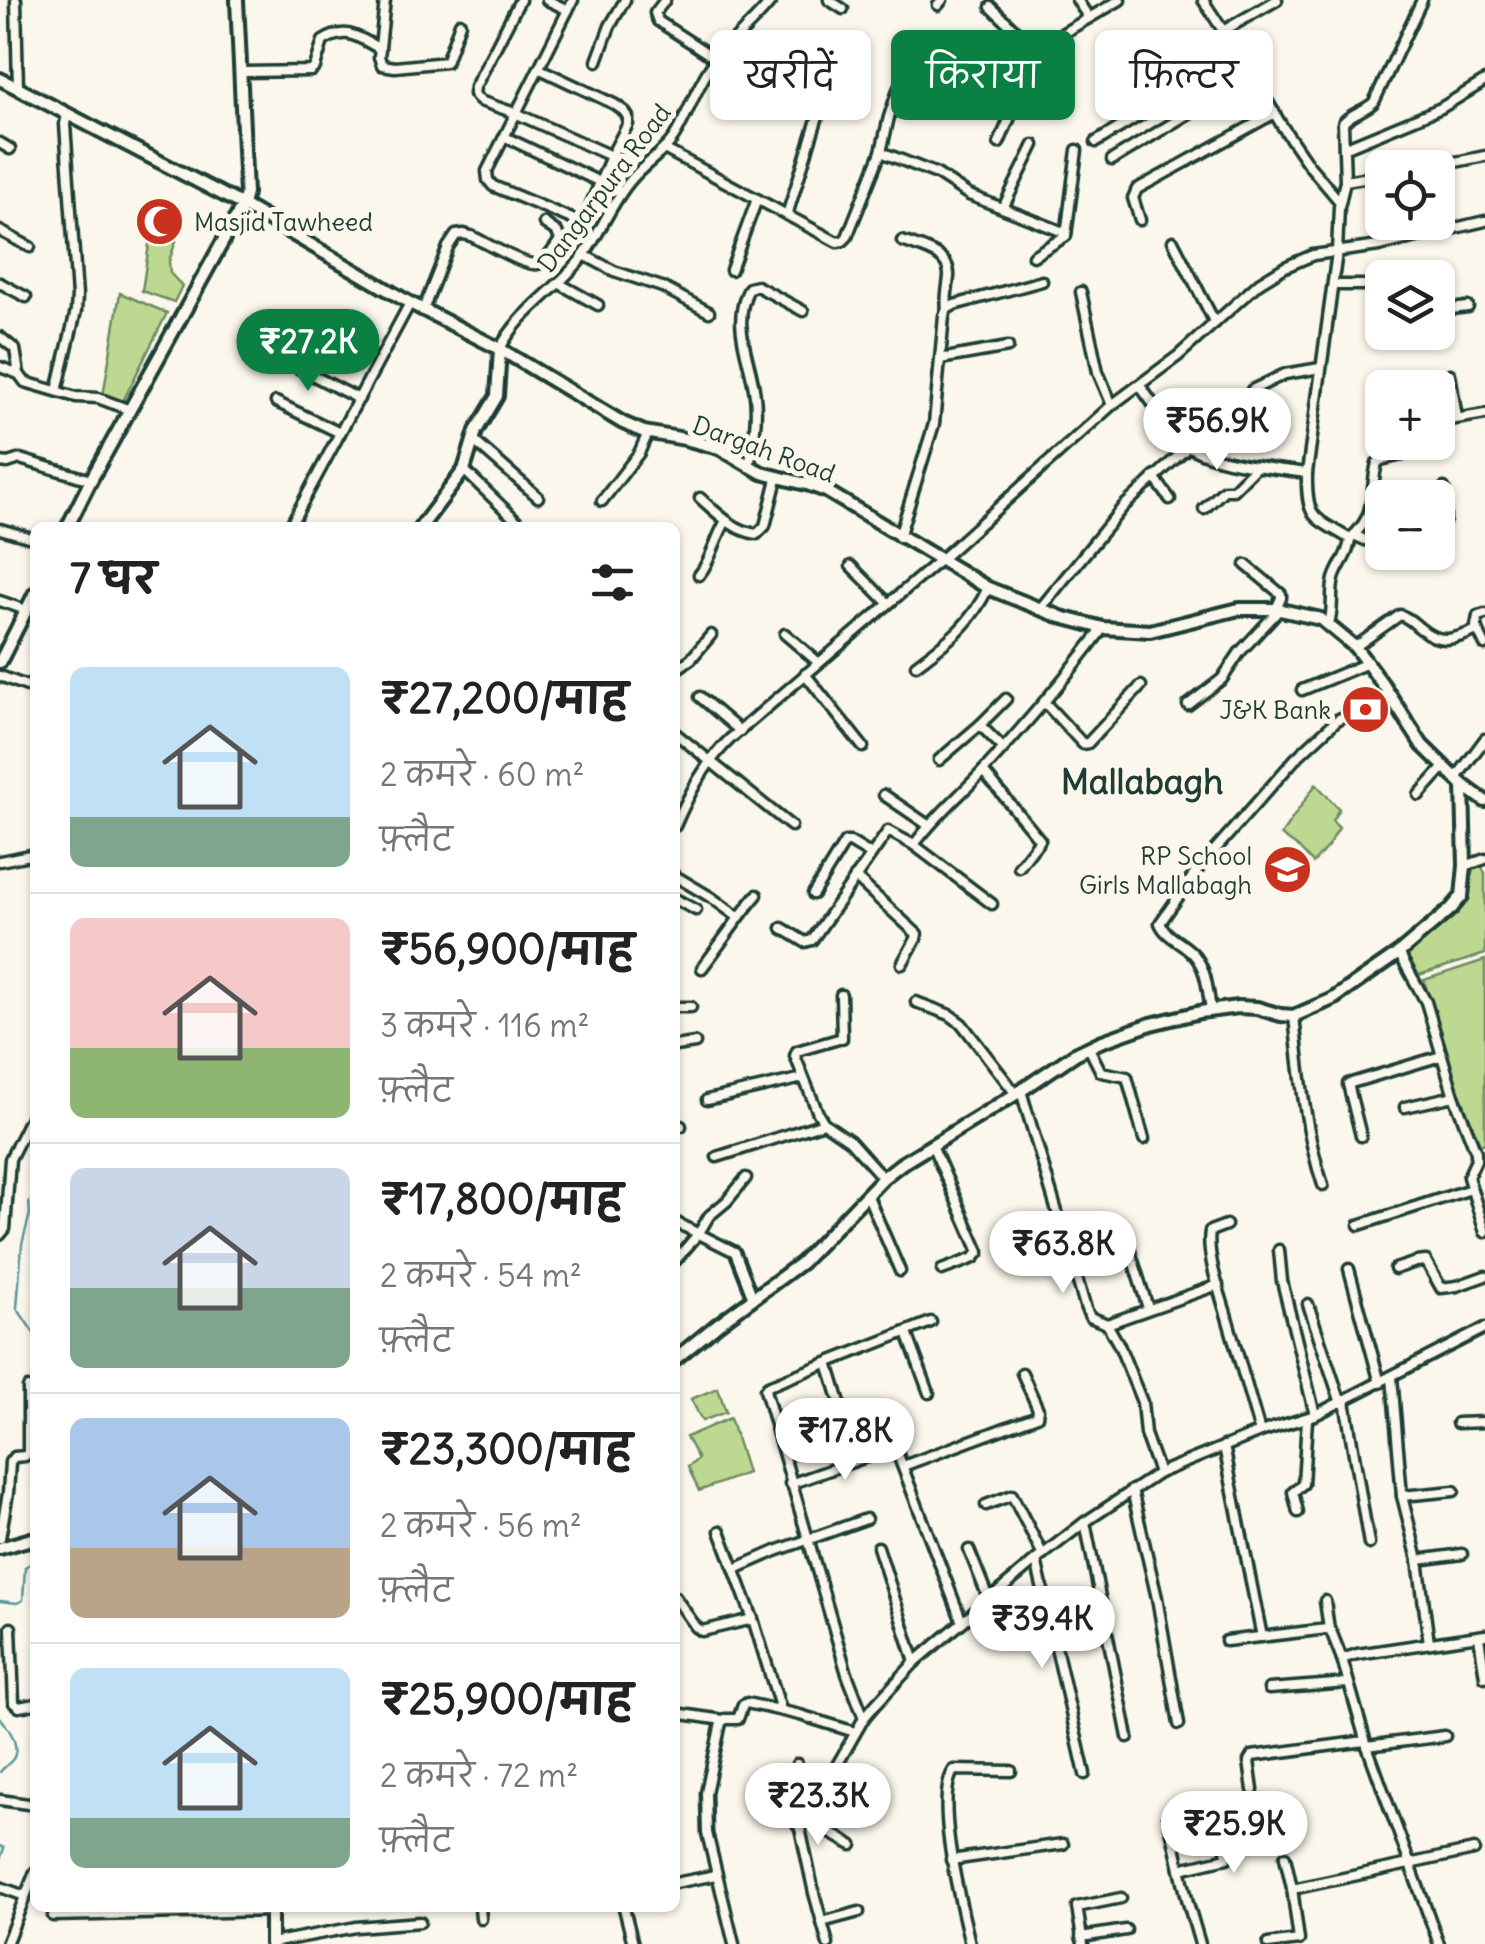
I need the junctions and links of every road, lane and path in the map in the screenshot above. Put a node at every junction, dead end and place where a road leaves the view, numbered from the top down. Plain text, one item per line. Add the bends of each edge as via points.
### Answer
1 (16, 0) edge
2 (238, 0) edge
3 (384, 0) edge
4 (520, 0) edge
5 (547, 0) edge
6 (573, 0) edge
7 (625, 0) edge
8 (772, 0) edge
9 (829, 0) edge
10 (1076, 0) edge
11 (1120, 0) edge
12 (1203, 0) edge
13 (1277, 0) edge
14 (1422, 0) edge
15 (661, 1) edge
16 (991, 7) dead end
17 (843, 9) dead end
18 (568, 10) junction
19 (1089, 18) junction
20 (460, 23) dead end
21 (746, 30) edge
22 (1015, 30) edge
23 (1068, 30) edge
24 (1222, 30) edge
25 (1225, 30) edge
26 (380, 49) junction
27 (710, 54) edge
28 (596, 61) dead end
29 (540, 69) junction
30 (710, 69) edge
31 (240, 72) junction
32 (1485, 81) edge
33 (2, 84) edge
34 (18, 89) junction
35 (1273, 110) edge
36 (891, 111) edge
37 (515, 113) junction
38 (1275, 113) junction
39 (68, 114) junction
40 (817, 120) edge
41 (1009, 120) edge
42 (1132, 120) edge
43 (1177, 120) edge
44 (505, 137) junction
45 (1096, 142) dead end
46 (0, 143) edge
47 (999, 143) dead end
48 (1034, 145) dead end
49 (1344, 148) junction
50 (10, 149) dead end
51 (664, 149) junction
52 (1077, 150) dead end
53 (881, 152) junction
54 (611, 156) junction
55 (1485, 156) edge
56 (1112, 160) dead end
57 (1455, 162) edge
58 (1365, 178) edge
59 (1346, 181) junction
60 (601, 182) junction
61 (621, 192) junction
62 (757, 199) junction
63 (1340, 202) junction
64 (244, 206) junction
65 (1003, 208) junction
66 (787, 215) junction
67 (1140, 220) dead end
68 (1485, 221) edge
69 (544, 223) dead end
70 (0, 231) edge
71 (1066, 233) junction
72 (902, 241) dead end
73 (1174, 241) dead end
74 (30, 247) dead end
75 (1337, 252) junction
76 (584, 256) junction
77 (1033, 256) dead end
78 (730, 270) dead end
79 (1042, 281) dead end
80 (0, 283) edge
81 (560, 284) junction
82 (1365, 284) edge
83 (1333, 285) junction
84 (1081, 292) dead end
85 (26, 297) dead end
86 (410, 302) junction
87 (598, 306) dead end
88 (1468, 307) dead end
89 (1455, 308) edge
90 (423, 310) junction
91 (947, 310) junction
92 (803, 311) dead end
93 (708, 312) dead end
94 (1215, 322) junction
95 (0, 337) edge
96 (1008, 347) dead end
97 (500, 349) junction
98 (273, 355) dead end
99 (940, 359) junction
100 (0, 367) edge
101 (1320, 368) junction
102 (19, 374) junction
103 (1140, 386) junction
104 (1252, 390) dead end
105 (57, 391) junction
106 (359, 399) junction
107 (276, 402) dead end
108 (1112, 405) junction
109 (1455, 405) edge
110 (130, 410) junction
111 (1484, 414) edge
112 (1457, 418) joint
113 (1485, 422) edge
114 (340, 433) junction
115 (648, 433) junction
116 (473, 440) junction
117 (1189, 446) junction
118 (1381, 460) edge
119 (0, 462) edge
120 (1257, 466) junction
121 (749, 467) junction
122 (464, 470) junction
123 (1307, 473) junction
124 (1154, 477) junction
125 (778, 478) junction
126 (91, 480) junction
127 (538, 496) dead end
128 (700, 498) dead end
129 (1170, 499) dead end
130 (602, 502) dead end
131 (1204, 509) dead end
132 (726, 521) junction
133 (70, 522) edge
134 (292, 522) edge
135 (425, 522) edge
136 (518, 522) edge
137 (0, 529) edge
138 (898, 537) junction
139 (1352, 537) junction
140 (30, 538) edge
141 (1365, 540) edge
142 (940, 560) junction
143 (1246, 564) dead end
144 (851, 566) dead end
145 (698, 576) dead end
146 (988, 588) junction
147 (0, 601) edge
148 (30, 602) edge
149 (888, 603) junction
150 (26, 610) junction
151 (1039, 610) junction
152 (1277, 610) junction
153 (1485, 614) edge
154 (1328, 624) junction
155 (1103, 628) junction
156 (1477, 630) junction
157 (785, 634) dead end
158 (712, 635) dead end
159 (1485, 645) edge
160 (1355, 647) junction
161 (3, 648) edge
162 (0, 662) edge
163 (819, 663) junction
164 (1368, 663) junction
165 (916, 665) dead end
166 (680, 666) edge
167 (806, 674) junction
168 (0, 676) edge
169 (1141, 686) dead end
170 (30, 688) edge
171 (1302, 690) dead end
172 (1389, 693) junction
173 (700, 697) dead end
174 (1006, 699) dead end
175 (1044, 702) junction
176 (1188, 705) dead end
177 (980, 725) junction
178 (740, 731) junction
179 (680, 737) edge
180 (1485, 738) edge
181 (863, 747) dead end
182 (1002, 748) junction
183 (939, 760) dead end
184 (710, 762) junction
185 (1444, 767) junction
186 (983, 771) junction
187 (1459, 782) junction
188 (884, 795) dead end
189 (1419, 795) dead end
190 (1485, 801) edge
191 (680, 815) edge
192 (928, 825) junction
193 (791, 826) dead end
194 (914, 844) junction
195 (870, 854) junction
196 (30, 855) edge
197 (1485, 859) edge
198 (0, 860) edge
199 (1465, 866) junction
200 (1019, 867) dead end
201 (856, 877) junction
202 (680, 879) edge
203 (813, 894) dead end
204 (757, 895) dead end
205 (680, 902) edge
206 (992, 904) dead end
207 (696, 910) dead end
208 (738, 917) junction
209 (782, 928) dead end
210 (1400, 953) junction
211 (902, 964) dead end
212 (702, 968) dead end
213 (840, 996) dead end
214 (916, 1002) dead end
215 (680, 1008) edge
216 (691, 1008) dead end
217 (1212, 1010) junction
218 (1294, 1016) junction
219 (695, 1043) dead end
220 (680, 1045) edge
221 (1089, 1048) junction
222 (1442, 1056) junction
223 (803, 1078) junction
224 (1018, 1092) junction
225 (1454, 1096) junction
226 (707, 1100) dead end
227 (1405, 1107) dead end
228 (30, 1119) edge
229 (824, 1122) junction
230 (1361, 1136) dead end
231 (1144, 1139) dead end
232 (932, 1145) junction
233 (1481, 1153) edge
234 (716, 1157) dead end
235 (746, 1178) dead end
236 (883, 1178) junction
237 (1324, 1186) dead end
238 (1471, 1188) junction
239 (868, 1194) junction
240 (680, 1224) edge
241 (1359, 1224) dead end
242 (1226, 1225) dead end
243 (1485, 1232) edge
244 (699, 1233) junction
245 (0, 1234) edge
246 (1126, 1236) dead end
247 (1279, 1250) dead end
248 (680, 1255) edge
249 (1349, 1269) dead end
250 (1395, 1269) dead end
251 (942, 1270) dead end
252 (900, 1271) dead end
253 (1485, 1276) edge
254 (1218, 1285) junction
255 (753, 1298) junction
256 (1308, 1304) dead end
257 (1148, 1308) junction
258 (930, 1322) dead end
259 (1107, 1324) junction
260 (1485, 1328) edge
261 (907, 1333) junction
262 (680, 1352) edge
263 (828, 1363) junction
264 (1022, 1372) dead end
265 (1392, 1377) junction
266 (1380, 1383) junction
267 (28, 1388) dead end
268 (929, 1393) dead end
269 (1343, 1402) junction
270 (1311, 1417) junction
271 (1485, 1422) edge
272 (1456, 1423) dead end
273 (1260, 1432) junction
274 (1224, 1446) junction
275 (857, 1459) junction
276 (903, 1466) junction
277 (1159, 1473) junction
278 (790, 1484) junction
279 (1132, 1490) junction
280 (1454, 1491) dead end
281 (1402, 1496) junction
282 (986, 1505) dead end
283 (1298, 1512) dead end
284 (866, 1518) dead end
285 (1085, 1522) junction
286 (720, 1531) dead end
287 (0, 1538) edge
288 (30, 1539) edge
289 (807, 1540) junction
290 (1369, 1544) dead end
291 (878, 1547) dead end
292 (0, 1548) edge
293 (969, 1550) dead end
294 (1462, 1554) dead end
295 (1040, 1557) junction
296 (1418, 1560) junction
297 (734, 1569) junction
298 (989, 1600) junction
299 (1325, 1601) dead end
300 (680, 1604) edge
301 (754, 1620) junction
302 (962, 1622) junction
303 (11, 1628) dead end
304 (1329, 1630) junction
305 (1482, 1636) edge
306 (1262, 1637) junction
307 (1226, 1641) dead end
308 (1429, 1643) junction
309 (1342, 1659) junction
310 (915, 1662) junction
311 (1485, 1678) edge
312 (1348, 1684) junction
313 (1268, 1689) dead end
314 (30, 1705) edge
315 (780, 1710) junction
316 (680, 1714) edge
317 (864, 1718) junction
318 (723, 1720) junction
319 (1179, 1724) dead end
320 (854, 1732) junction
321 (1128, 1736) dead end
322 (1445, 1736) dead end
323 (1366, 1744) junction
324 (797, 1764) dead end
325 (1012, 1771) dead end
326 (1084, 1774) dead end
327 (1253, 1790) dead end
328 (0, 1800) edge
329 (30, 1804) edge
330 (1168, 1816) dead end
331 (803, 1818) junction
332 (800, 1828) junction
333 (1224, 1832) dead end
334 (1062, 1844) dead end
335 (852, 1846) dead end
336 (1474, 1850) dead end
337 (1285, 1857) dead end
338 (952, 1860) junction
339 (1411, 1863) junction
340 (1180, 1870) junction
341 (716, 1875) junction
342 (680, 1883) edge
343 (30, 1884) edge
344 (0, 1887) edge
345 (1292, 1888) junction
346 (25, 1896) junction
347 (1122, 1898) dead end
348 (178, 1912) edge
349 (271, 1912) edge
350 (480, 1912) edge
351 (625, 1912) edge
352 (859, 1912) dead end
353 (53, 1916) dead end
354 (481, 1918) dead end
355 (420, 1922) dead end
356 (822, 1922) junction
357 (1126, 1930) dead end
358 (1082, 1940) edge
359 (271, 1943) edge
360 (6, 1944) edge
361 (633, 1944) edge
362 (734, 1944) edge
363 (828, 1944) edge
364 (970, 1944) edge
365 (1200, 1944) edge
366 (1268, 1944) edge
367 (1440, 1944) edge

1 - 34 street
2 - 31 street
3 - 26 street
4 - 37 street via 474,94
5 - 18 street
6 - 18 street
7 - 28 street
8 - 21 street, Dangarpura Road
9 - 17 street
10 - 19 street
11 - 19 street
12 - 24 street
13 - 25 street
14 - 49 street via 1374,102 1343,123
15 - 27 street via 658,21
16 - 22 street
18 - 29 street
19 - 23 street
20 - 26 street via 446,62 382,66
26 - 31 street via 339,33 323,41 311,71
29 - 37 street
29 - 54 street via 624,110 628,124
30 - 51 street, Dangarpura Road
31 - 64 street
32 - 49 street via 1429,114
33 - 34 street, Dargah Road
34 - 39 street, Dargah Road
35 - 38 street
36 - 53 street
37 - 44 street
37 - 54 street
38 - 63 street
38 - 67 street via 1137,189
39 - 64 street, Dargah Road
39 - 105 street via 77,296
40 - 66 street
41 - 47 street
42 - 45 street
43 - 56 street
44 - 60 street
44 - 60 street via 487,171 494,186 580,222
46 - 50 street
48 - 65 street
49 - 59 street
51 - 61 street, Dangarpura Road
51 - 62 street
52 - 71 street
53 - 65 street
53 - 66 street via 843,241
54 - 60 street
55 - 57 street
58 - 59 street
59 - 63 street
60 - 61 street
61 - 76 street, Dangarpura Road
62 - 66 street
62 - 78 street
63 - 75 street
64 - 86 street, Dargah Road
64 - 110 street
65 - 71 street
68 - 75 street
69 - 90 street via 560,240 536,264 456,235
70 - 74 street
71 - 77 street
72 - 91 street via 948,263
73 - 94 street
75 - 83 street
75 - 94 street via 1284,266
76 - 81 street, Dangarpura Road
76 - 93 street
79 - 91 street
80 - 85 street
81 - 87 street
81 - 97 street, Dangarpura Road via 518,321
82 - 83 street
83 - 101 street
84 - 108 street
86 - 90 street, Dargah Road
86 - 106 street
88 - 89 street
90 - 97 street, Dargah Road
91 - 99 street
92 - 121 street via 757,286 746,294 741,335 756,412
94 - 103 street
95 - 102 street via 15,349
96 - 99 street
97 - 115 street, Dargah Road
97 - 116 street via 497,396
98 - 106 street
99 - 138 street via 934,424
100 - 102 street
101 - 104 street via 1285,374
101 - 123 street
102 - 105 street
103 - 108 street
103 - 117 street
105 - 110 street
106 - 114 street
107 - 114 street
108 - 142 street
109 - 112 street
110 - 126 street
111 - 112 street
111 - 113 street
114 - 134 street
115 - 121 street, Dargah Road via 719,448
115 - 130 street
116 - 122 street
116 - 127 street
117 - 120 street
117 - 124 street
118 - 139 street via 1372,510
119 - 126 street via 20,459
120 - 123 street
120 - 131 street
121 - 125 street, Dargah Road
122 - 135 street
122 - 136 street
123 - 139 street via 1311,512
124 - 129 street
124 - 151 street
125 - 132 street via 761,531 749,533
125 - 138 street, Dargah Road via 826,491
126 - 133 street
128 - 132 street
132 - 145 street
137 - 140 street
138 - 142 street, Dargah Road
139 - 141 street
139 - 154 street via 1334,580
142 - 146 street, Dargah Road
142 - 149 street
143 - 152 street via 1281,594
144 - 149 street
146 - 151 street, Dargah Road
146 - 165 street via 962,629
147 - 150 street
148 - 150 street
149 - 163 street
150 - 161 street
151 - 155 street, Dargah Road
152 - 154 street, Dargah Road
152 - 155 street, Dargah Road via 1239,609 1150,630
152 - 176 street via 1222,679
153 - 156 street via 1476,619
154 - 160 street, Dargah Road
155 - 175 street
156 - 159 street
156 - 160 street via 1444,640 1400,615
157 - 163 street
158 - 166 street
160 - 164 street, Dargah Road
161 - 162 street
163 - 167 street
164 - 171 street
164 - 172 street, Dargah Road
167 - 178 street
167 - 181 street
168 - 170 street
169 - 175 street via 1083,744
172 - 185 street, Dargah Road via 1422,746
172 - 217 street via 1337,720 1296,758 1198,868 1160,923 1199,960
173 - 178 street
174 - 177 street
175 - 182 street
177 - 182 street
177 - 183 street
178 - 184 street
179 - 184 street
180 - 187 street
182 - 186 street
184 - 191 street
184 - 193 street
185 - 187 street, Dargah Road
185 - 189 street
186 - 192 street
186 - 200 street via 1038,835
187 - 190 street, Dargah Road
187 - 199 street
188 - 192 street
192 - 194 street
194 - 195 street via 888,831
194 - 206 street
195 - 201 street
195 - 203 street via 845,842
196 - 198 street
197 - 199 street
199 - 210 street via 1462,896
201 - 209 street via 809,942
201 - 211 street via 917,934
202 - 208 street
204 - 208 street
205 - 207 street
208 - 212 street
210 - 218 street via 1333,999
210 - 222 street via 1426,1002
213 - 223 street via 844,1036 795,1053
214 - 224 street via 962,1024
215 - 216 street
217 - 218 street via 1238,1006
217 - 221 street
218 - 237 street via 1313,1155
219 - 220 street
221 - 224 street
221 - 231 street via 1101,1072 1127,1077
222 - 225 street
222 - 230 street via 1348,1084
223 - 226 street
223 - 229 street
224 - 232 street
224 - 259 street via 1088,1314
225 - 227 street
225 - 233 street
228 - 245 street via 10,1159
229 - 234 street
229 - 236 street
232 - 236 street
232 - 251 street via 979,1252
233 - 238 street via 1469,1173
235 - 244 street
236 - 239 street
238 - 241 street
238 - 243 street
239 - 252 street
239 - 255 street via 801,1263
240 - 244 street
242 - 254 street via 1209,1236
244 - 248 street
244 - 255 street via 735,1252
246 - 257 street
247 - 270 street
249 - 266 street
250 - 253 street via 1426,1261 1441,1288
254 - 257 street
254 - 273 street
255 - 262 street
256 - 269 street
257 - 259 street
258 - 261 street
259 - 277 street via 1142,1402
260 - 265 street
261 - 263 street
261 - 268 street
263 - 275 street
263 - 278 street via 765,1390
264 - 276 street via 1036,1416
265 - 266 street
265 - 281 street
266 - 269 street
267 - 287 street via 28,1453 10,1462
269 - 270 street
269 - 290 street
270 - 273 street
270 - 283 street via 1303,1484 1293,1492
271 - 272 street
273 - 274 street
274 - 277 street
274 - 306 street
275 - 276 street via 895,1447
275 - 278 street
276 - 302 street
277 - 279 street
278 - 289 street
279 - 285 street
279 - 319 street
280 - 281 street
281 - 296 street
282 - 295 street via 1012,1496
284 - 289 street
285 - 295 street
285 - 321 street
286 - 297 street
288 - 292 street
289 - 297 street
289 - 317 street
291 - 310 street
293 - 298 street
294 - 296 street
295 - 298 street
295 - 326 street
296 - 308 street
297 - 301 street
298 - 302 street
299 - 304 street
300 - 301 street via 702,1632
301 - 315 street
302 - 310 street
303 - 314 street via 14,1704
304 - 306 street
304 - 309 street
305 - 308 street
305 - 311 street
306 - 307 street
308 - 309 street
309 - 312 street
310 - 317 street
312 - 313 street
312 - 323 street
315 - 318 street via 744,1703 738,1719
315 - 320 street
316 - 318 street
317 - 320 street
318 - 341 street via 706,1793
320 - 331 street
322 - 323 street
323 - 327 street via 1252,1756
323 - 339 street
324 - 332 street via 792,1804
325 - 338 street via 951,1772
328 - 329 street
330 - 340 street
331 - 332 street
331 - 335 street
332 - 356 street
333 - 340 street via 1227,1858
334 - 338 street
336 - 339 street
337 - 345 street
338 - 364 street
339 - 345 street
339 - 367 street
340 - 365 street
341 - 342 street
341 - 362 street
343 - 346 street
344 - 346 street
345 - 366 street via 1300,1940
346 - 360 street
347 - 358 street via 1077,1907
348 - 353 street
349 - 359 street
350 - 354 street
351 - 361 street
352 - 356 street
355 - 359 street
356 - 363 street
357 - 358 street

